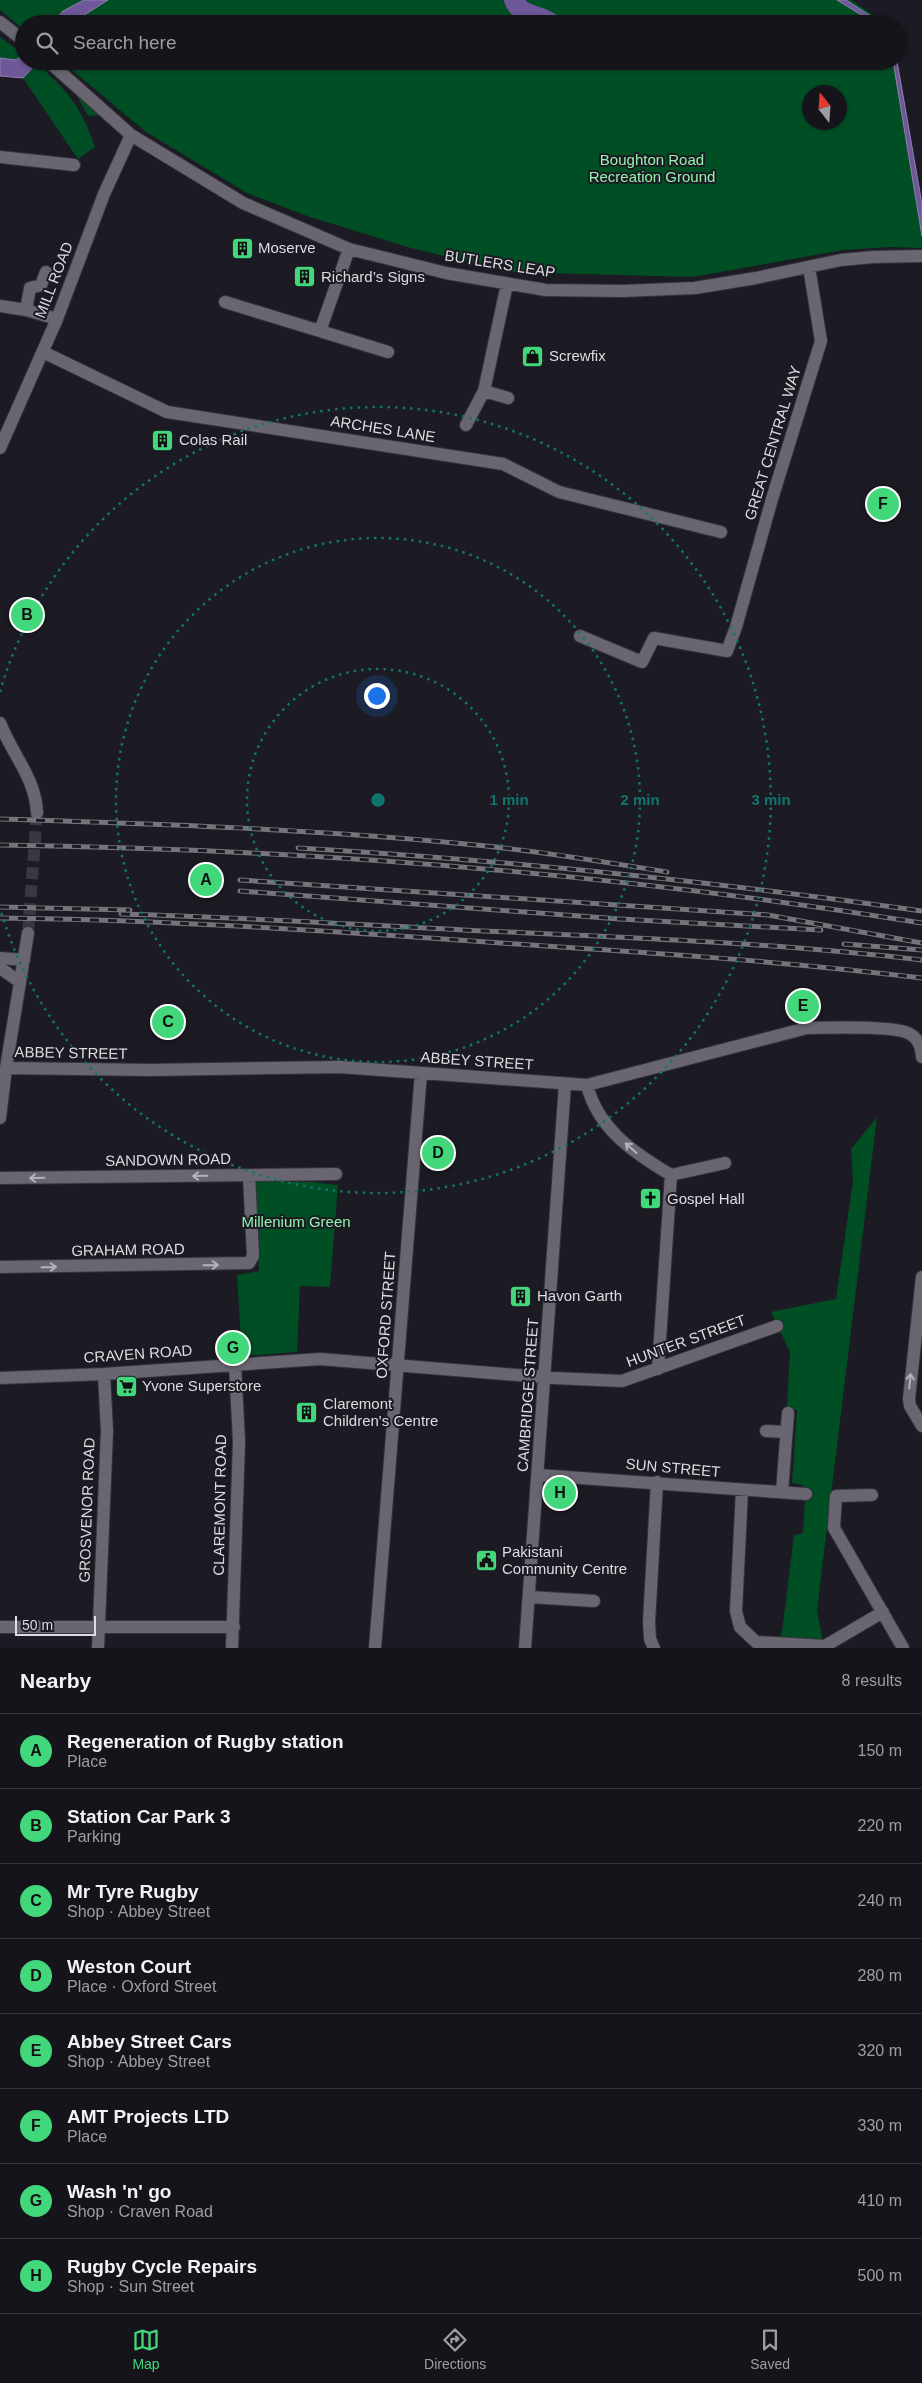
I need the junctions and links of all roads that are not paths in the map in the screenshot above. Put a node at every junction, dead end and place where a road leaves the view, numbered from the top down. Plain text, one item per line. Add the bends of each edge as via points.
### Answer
1 (0, 22) edge
2 (15, 33) edge
3 (58, 70) edge
4 (131, 135) junction
5 (0, 157) edge
6 (74, 165) dead end
7 (349, 250) junction
8 (921, 256) edge
9 (808, 267) junction
10 (46, 272) dead end
11 (507, 284) junction
12 (225, 302) dead end
13 (0, 306) edge
14 (26, 310) junction
15 (57, 318) junction
16 (320, 331) junction
17 (43, 352) junction
18 (388, 352) dead end
19 (484, 391) junction
20 (508, 398) dead end
21 (466, 425) dead end
22 (3, 438) edge
23 (0, 448) edge
24 (721, 532) dead end
25 (580, 636) dead end
26 (0, 724) edge
27 (37, 812) tunnel mouth
28 (28, 933) tunnel mouth
29 (0, 958) edge
30 (0, 968) edge
31 (22, 972) junction
32 (922, 1057) edge
33 (6, 1068) junction
34 (421, 1073) junction
35 (565, 1084) junction
36 (587, 1085) junction
37 (0, 1118) edge
38 (725, 1163) dead end
39 (336, 1174) dead end
40 (249, 1176) junction
41 (671, 1176) junction
42 (0, 1178) edge
43 (0, 1267) edge
44 (922, 1277) edge
45 (777, 1326) dead end
46 (235, 1363) junction
47 (398, 1365) junction
48 (658, 1369) junction
49 (104, 1374) junction
50 (0, 1378) edge
51 (545, 1378) junction
52 (788, 1413) dead end
53 (922, 1426) edge
54 (766, 1431) dead end
55 (786, 1432) junction
56 (538, 1475) junction
57 (656, 1482) junction
58 (742, 1490) junction
59 (782, 1492) junction
60 (806, 1494) dead end
61 (872, 1495) dead end
62 (529, 1597) junction
63 (594, 1602) dead end
64 (883, 1612) junction
65 (0, 1627) edge
66 (98, 1627) junction
67 (234, 1627) junction
68 (98, 1648) edge
69 (232, 1648) edge
70 (375, 1648) edge
71 (525, 1648) edge
72 (654, 1648) edge
73 (903, 1648) edge

1 - 2 street
3 - 4 street, BUTLERS LEAP
4 - 7 street, BUTLERS LEAP via 243,203
4 - 15 street, MILL ROAD via 104,194
5 - 6 street
7 - 11 street, BUTLERS LEAP
7 - 16 street
8 - 9 street, BUTLERS LEAP via 873,257
9 - 11 street, BUTLERS LEAP via 695,288 546,290
9 - 25 street, GREAT CENTRAL WAY via 821,341 736,628 726,651 654,638 642,662
10 - 14 street, MILL ROAD via 41,285 30,288
11 - 19 street
12 - 16 street
13 - 14 street
14 - 15 street
15 - 17 street, MILL ROAD
16 - 18 street
17 - 22 street, MILL ROAD
17 - 24 street, ARCHES LANE via 167,412 502,464 558,492
19 - 20 street
19 - 21 street
22 - 23 street, MILL ROAD
26 - 27 street via 30,780
28 - 31 street
29 - 31 street
30 - 31 street
31 - 33 street
32 - 36 street, ABBEY STREET via 918,1040 909,1033 807,1028
33 - 34 street, ABBEY STREET via 340,1067
33 - 37 street
34 - 35 street, ABBEY STREET
34 - 47 street, OXFORD STREET
35 - 36 street, ABBEY STREET
35 - 51 street, CAMBRIDGE STREET
41 -> 36 street via 645,1160 608,1128 598,1114
38 - 41 street
39 - 40 street, SANDOWN ROAD
40 -> 42 street, SANDOWN ROAD
43 -> 40 street, GRAHAM ROAD via 249,1263 253,1256
41 - 48 street
53 -> 44 street via 908,1399
45 - 48 street, HUNTER STREET
46 - 47 street, CRAVEN ROAD via 330,1359
46 - 49 street, CRAVEN ROAD
46 - 67 street, CLAREMONT ROAD via 239,1449
47 - 51 street, HUNTER STREET
47 - 70 street, OXFORD STREET
48 - 51 street, HUNTER STREET via 622,1381
49 - 50 street, CRAVEN ROAD
49 - 66 street, GROSVENOR ROAD via 107,1431
51 - 56 street, CAMBRIDGE STREET
52 - 55 street
54 - 55 street
55 - 59 street
56 - 57 street, SUN STREET
56 - 62 street, CAMBRIDGE STREET
57 - 58 street, SUN STREET
57 - 72 street via 649,1622
58 - 59 street, SUN STREET
58 - 64 street via 736,1611 740,1627 756,1642 825,1646
59 - 60 street, SUN STREET
61 - 64 street via 836,1496 834,1528
62 - 63 street
62 - 71 street, CAMBRIDGE STREET
64 - 73 street
65 - 66 street
66 - 67 street
66 - 68 street, GROSVENOR ROAD
67 - 69 street, CLAREMONT ROAD

